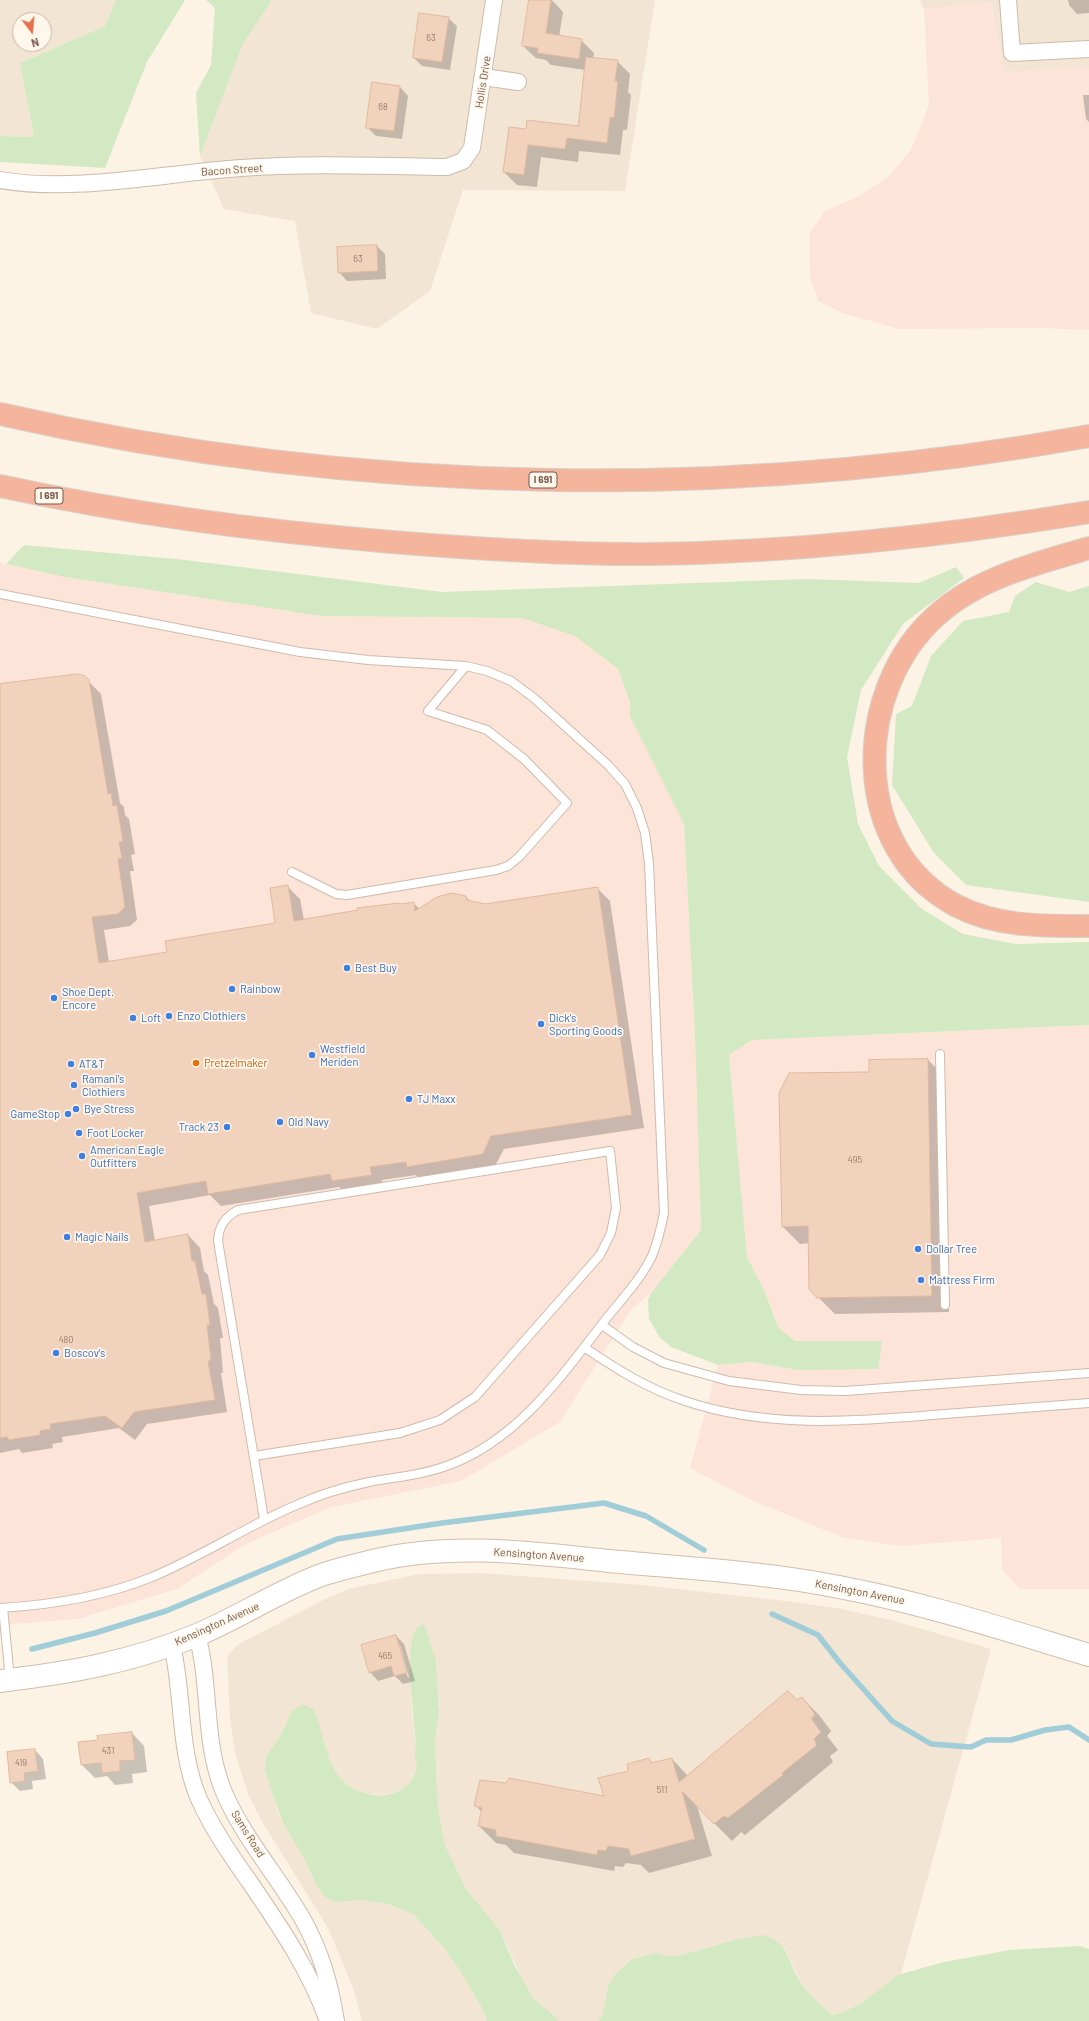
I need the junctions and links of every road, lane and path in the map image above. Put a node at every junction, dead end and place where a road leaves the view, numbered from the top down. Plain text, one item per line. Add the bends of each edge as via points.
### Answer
1 (494, 0) edge
2 (1008, 0) edge
3 (1089, 49) edge
4 (484, 77) junction
5 (518, 82) dead end
6 (463, 161) joint
7 (0, 180) edge
8 (0, 414) edge
9 (1089, 436) edge
10 (0, 486) edge
11 (1089, 512) edge
12 (1089, 548) edge
13 (0, 594) edge
14 (466, 666) junction
15 (292, 872) dead end
16 (1089, 926) edge
17 (940, 1054) dead end
18 (945, 1305) dead end
19 (602, 1324) junction
20 (584, 1347) junction
21 (1089, 1373) edge
22 (1089, 1403) edge
23 (254, 1456) junction
24 (264, 1520) junction
25 (2, 1608) edge
26 (197, 1635) junction
27 (172, 1645) junction
28 (1089, 1656) edge
29 (5, 1681) edge
30 (328, 2021) edge
31 (336, 2021) edge

1 - 4 street, Hollis Drive
2 - 3 street via 1012,53
4 - 5 street
4 - 6 street, Hollis Drive via 472,148
6 - 7 street, Bacon Street via 447,166 242,168 61,184
8 - 9 highway, I 691 via 113,438 239,457 416,475 526,480 658,479 837,470 959,457
10 - 11 highway, I 691 via 99,505 254,528 421,544 574,553 679,553 852,544 956,533
12 - 16 highway via 995,579 953,602 929,622 908,649 887,690 878,717 874,752 882,816 889,836 914,872 939,895 968,912 997,921
13 - 14 lane via 300,652 368,660
14 - 15 lane via 428,711 487,730 524,759 567,803 519,857 508,866 496,870 347,895 336,894
14 - 19 lane via 511,681 534,698 608,765 625,784 637,808 645,833 649,862 664,1213 659,1237 651,1257 638,1279
17 - 18 lane
19 - 20 lane
19 - 21 lane via 633,1347 664,1363 729,1381 801,1390 845,1391
20 - 22 lane via 619,1371 685,1402 759,1417 846,1422
20 - 24 lane via 526,1416 479,1451 450,1465 418,1474 333,1491
23 - 23 lane via 218,1241 222,1222 229,1215 238,1210 610,1151 616,1208 612,1233 600,1255 475,1397 440,1420 400,1433
23 - 24 lane
24 - 25 lane via 184,1562 120,1589 92,1597
25 - 29 lane
26 - 27 main road, Kensington Avenue
26 - 28 main road, Kensington Avenue via 324,1574 376,1560 416,1553 499,1551 777,1577 837,1586 942,1610
26 - 31 street, Sams Road via 204,1667 209,1733 222,1789 236,1818 302,1918 316,1946 326,1972
27 - 29 main road, Kensington Avenue via 107,1665
27 - 30 street via 178,1670 183,1736 189,1768 199,1798 215,1830 297,1956

